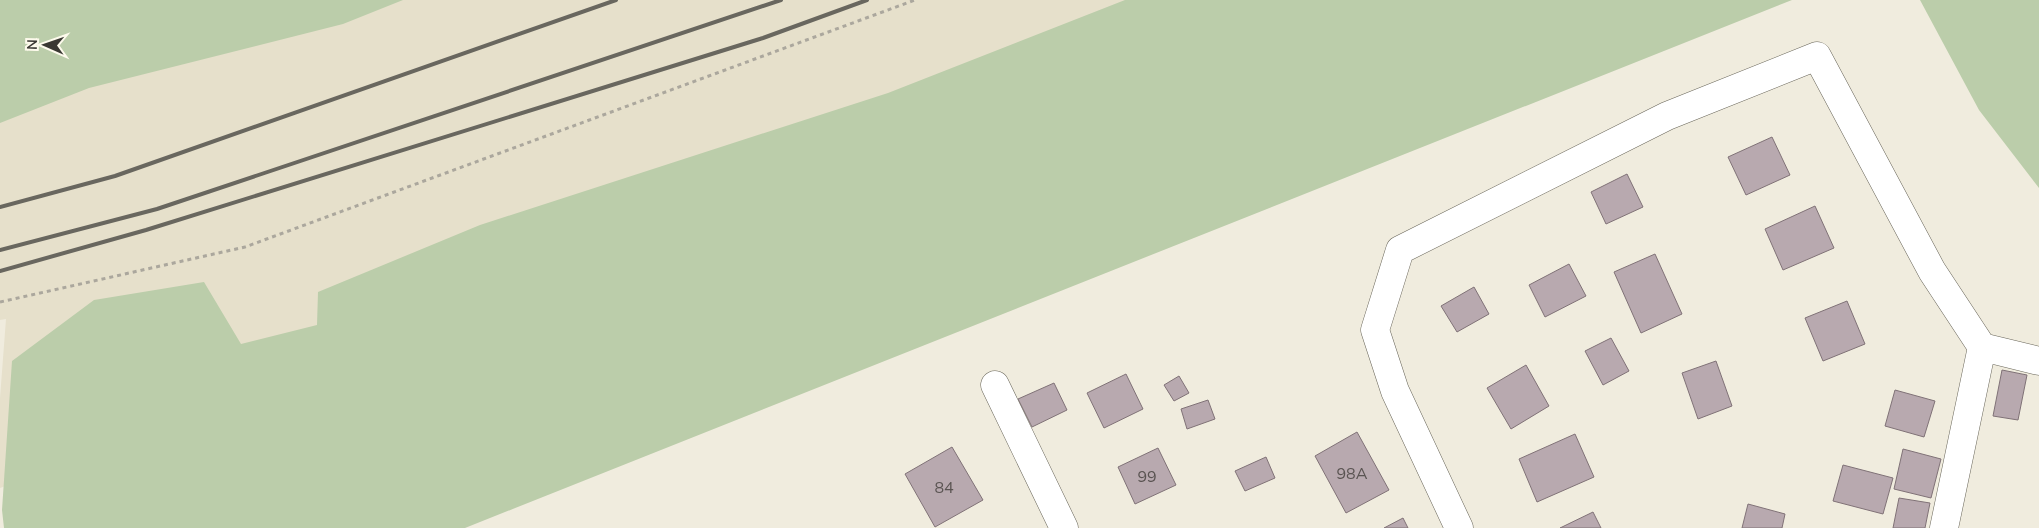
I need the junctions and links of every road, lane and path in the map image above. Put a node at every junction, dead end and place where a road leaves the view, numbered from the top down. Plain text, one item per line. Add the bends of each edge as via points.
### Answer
1 (915, 0) edge
2 (0, 302) edge
3 (1982, 347) junction
4 (2039, 361) edge
5 (996, 385) dead end
6 (1064, 528) edge
7 (1459, 528) edge
8 (1944, 528) edge

1 - 2 path via 245,248
3 - 4 lane
3 - 7 lane via 1932,271 1817,56 1667,116 1400,250 1375,330 1395,391
3 - 8 lane
5 - 6 lane

